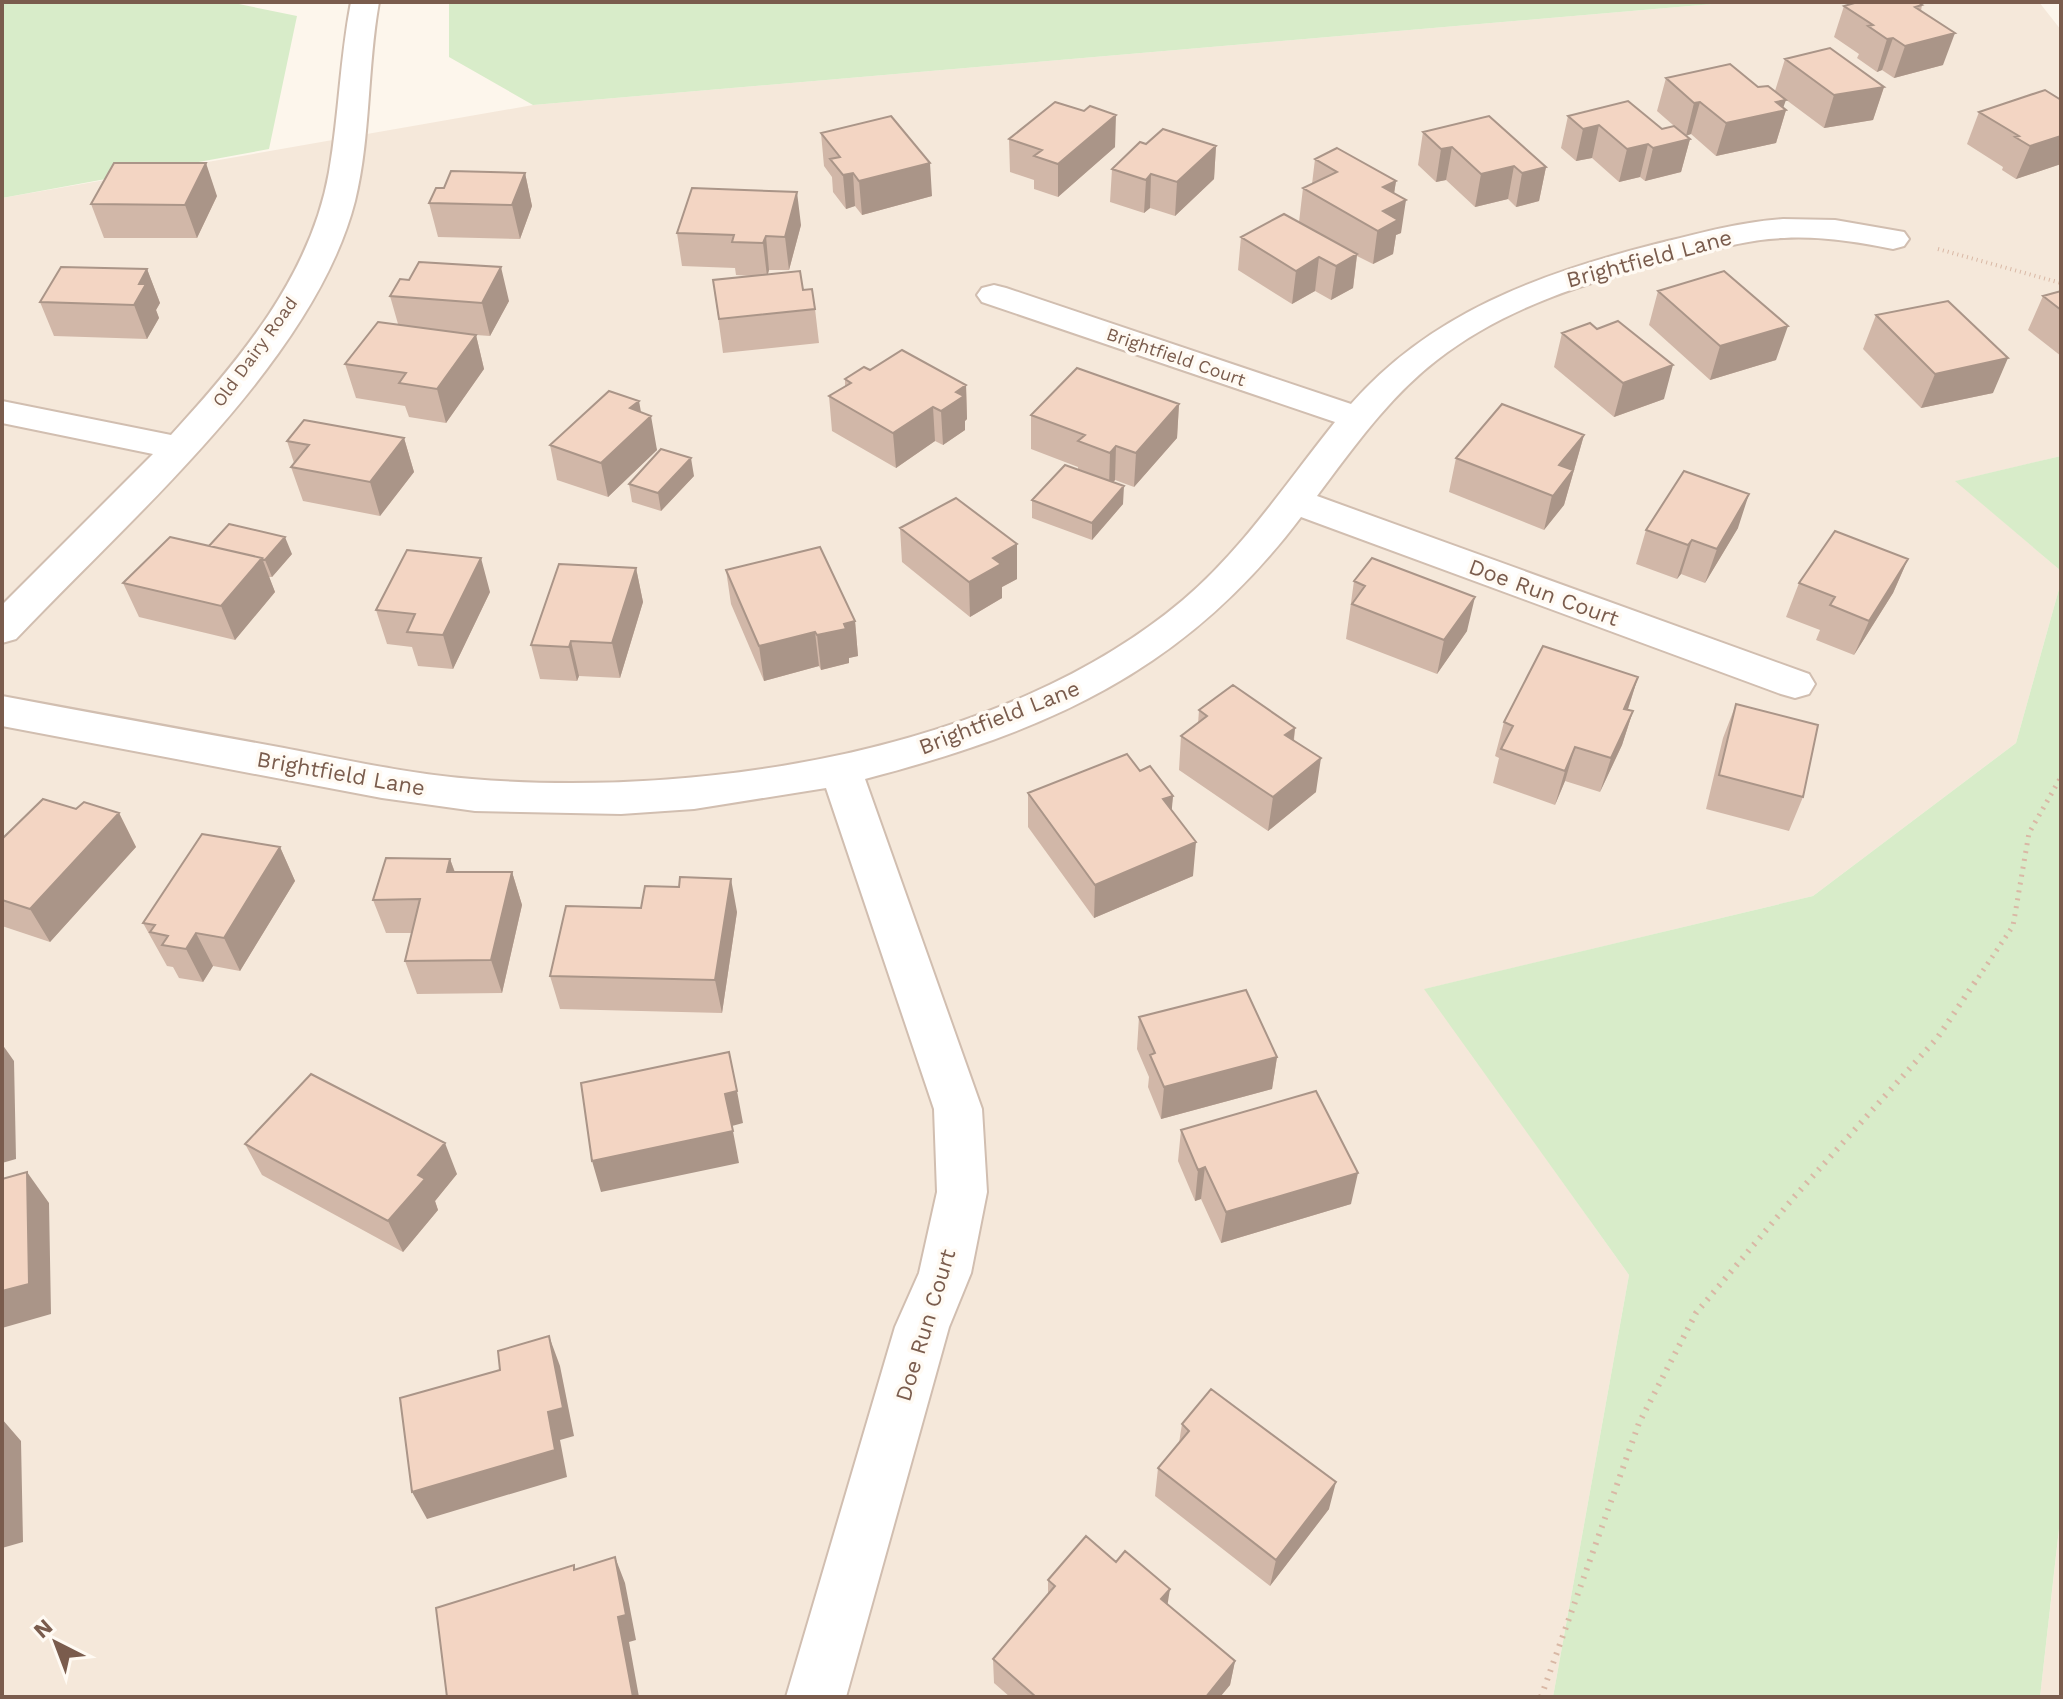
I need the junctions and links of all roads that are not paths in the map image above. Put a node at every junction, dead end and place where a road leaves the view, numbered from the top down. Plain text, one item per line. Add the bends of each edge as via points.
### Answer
1 (365, 2) edge
2 (1893, 239) road end
3 (994, 295) dead end
4 (2, 412) edge
5 (1358, 418) junction
6 (177, 448) junction
7 (1293, 501) junction
8 (2, 629) edge
9 (1795, 684) dead end
10 (2, 711) edge
11 (841, 771) junction
12 (816, 1697) edge

1 - 6 street, Old Dairy Road via 347,171 330,229 299,292 263,346
2 - 5 street, Brightfield Lane via 1796,227 1746,232 1590,270 1513,300 1450,335 1397,376
3 - 5 street, Brightfield Court
4 - 6 street
5 - 7 street, Brightfield Lane
6 - 8 street, Old Dairy Road
7 - 9 street, Doe Run Court
7 - 11 street, Brightfield Lane via 1223,584 1177,626 1104,674 941,743
10 - 11 street, Brightfield Lane via 472,795 592,800 712,793
11 - 12 street, Doe Run Court via 958,1109 962,1192 945,1273 922,1327

